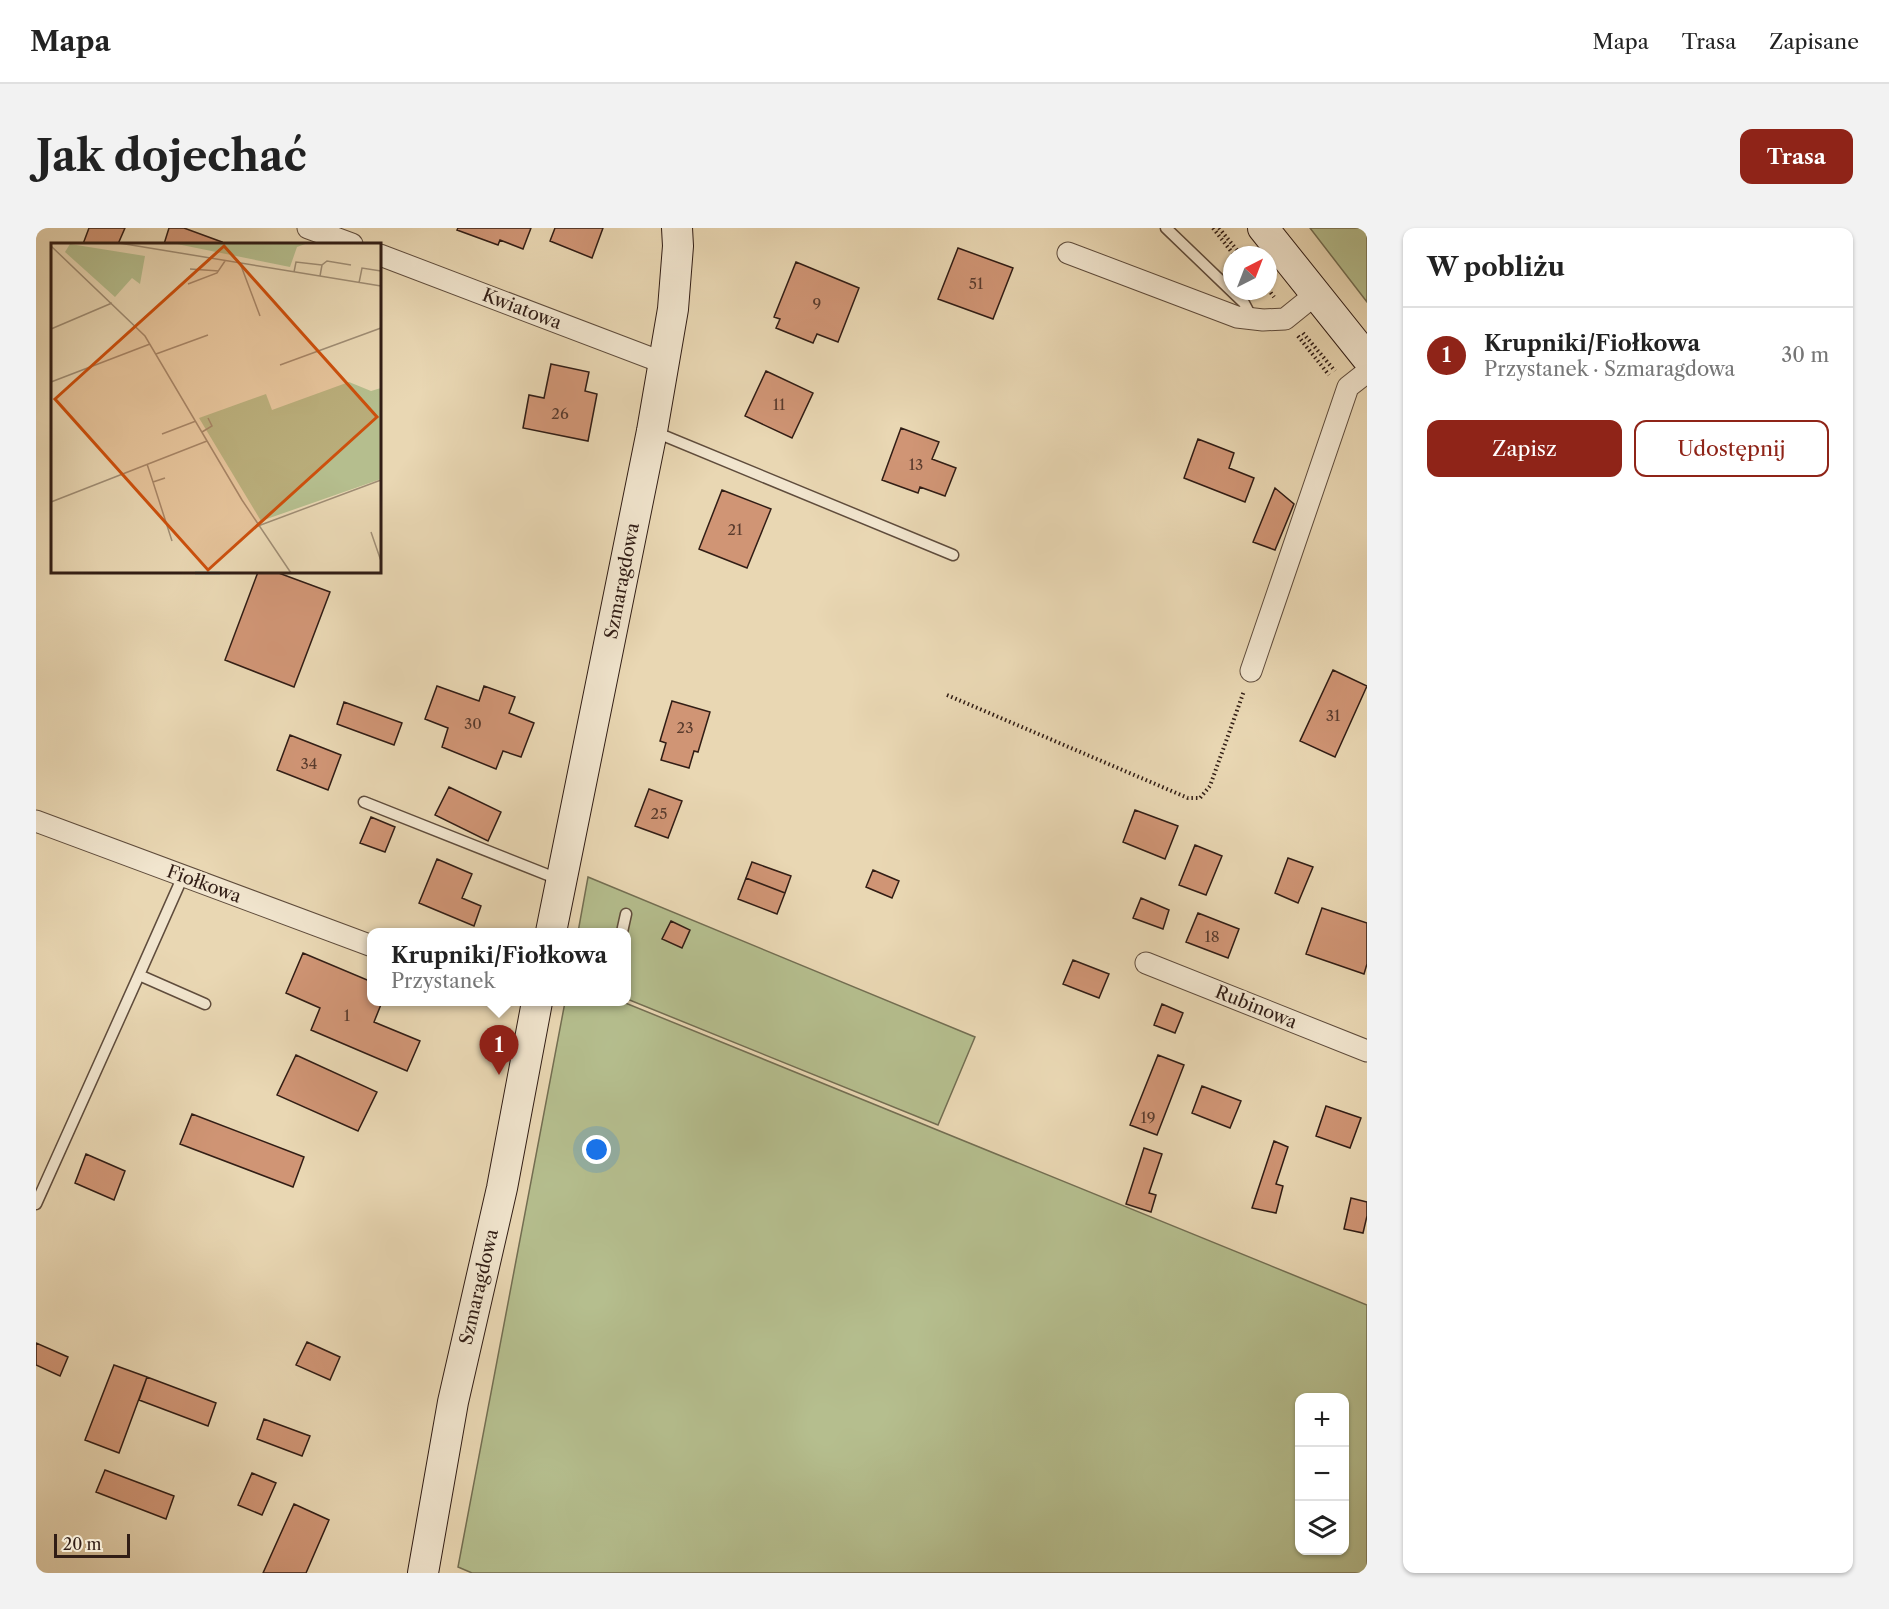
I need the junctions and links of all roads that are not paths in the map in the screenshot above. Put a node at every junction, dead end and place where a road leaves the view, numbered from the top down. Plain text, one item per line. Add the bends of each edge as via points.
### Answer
1 (308, 228) edge
2 (677, 228) edge
3 (1166, 228) edge
4 (1263, 228) edge
5 (349, 243) edge
6 (1068, 253) dead end
7 (381, 255) edge
8 (1316, 294) junction
9 (1252, 319) junction
10 (1367, 358) edge
11 (664, 363) junction
12 (1367, 372) edge
13 (652, 431) junction
14 (953, 555) dead end
15 (1251, 670) road end
16 (364, 802) dead end
17 (36, 821) edge
18 (183, 876) junction
19 (561, 881) junction
20 (626, 914) dead end
21 (552, 928) edge
22 (623, 928) edge
23 (367, 944) edge
24 (1146, 963) dead end
25 (139, 975) junction
26 (205, 1004) dead end
27 (531, 1006) edge
28 (1367, 1051) edge
29 (36, 1204) edge
30 (423, 1573) edge

1 - 5 street
2 - 11 street, Szmaragdowa via 673,309
3 - 9 lane via 1244,303
4 - 8 street
6 - 9 street via 1237,317
7 - 11 street, Kwiatowa
8 - 9 street via 1287,317
8 - 10 street
11 - 13 street, Szmaragdowa
12 - 15 street via 1347,391
13 - 14 lane
13 - 19 street, Szmaragdowa
16 - 19 lane
17 - 18 street, Fiołkowa
18 - 23 street, Fiołkowa
18 - 25 lane
19 - 21 street, Szmaragdowa
20 - 22 lane
24 - 28 street, Rubinowa
25 - 26 lane
25 - 29 lane
27 - 30 street, Szmaragdowa via 502,1188 453,1402

